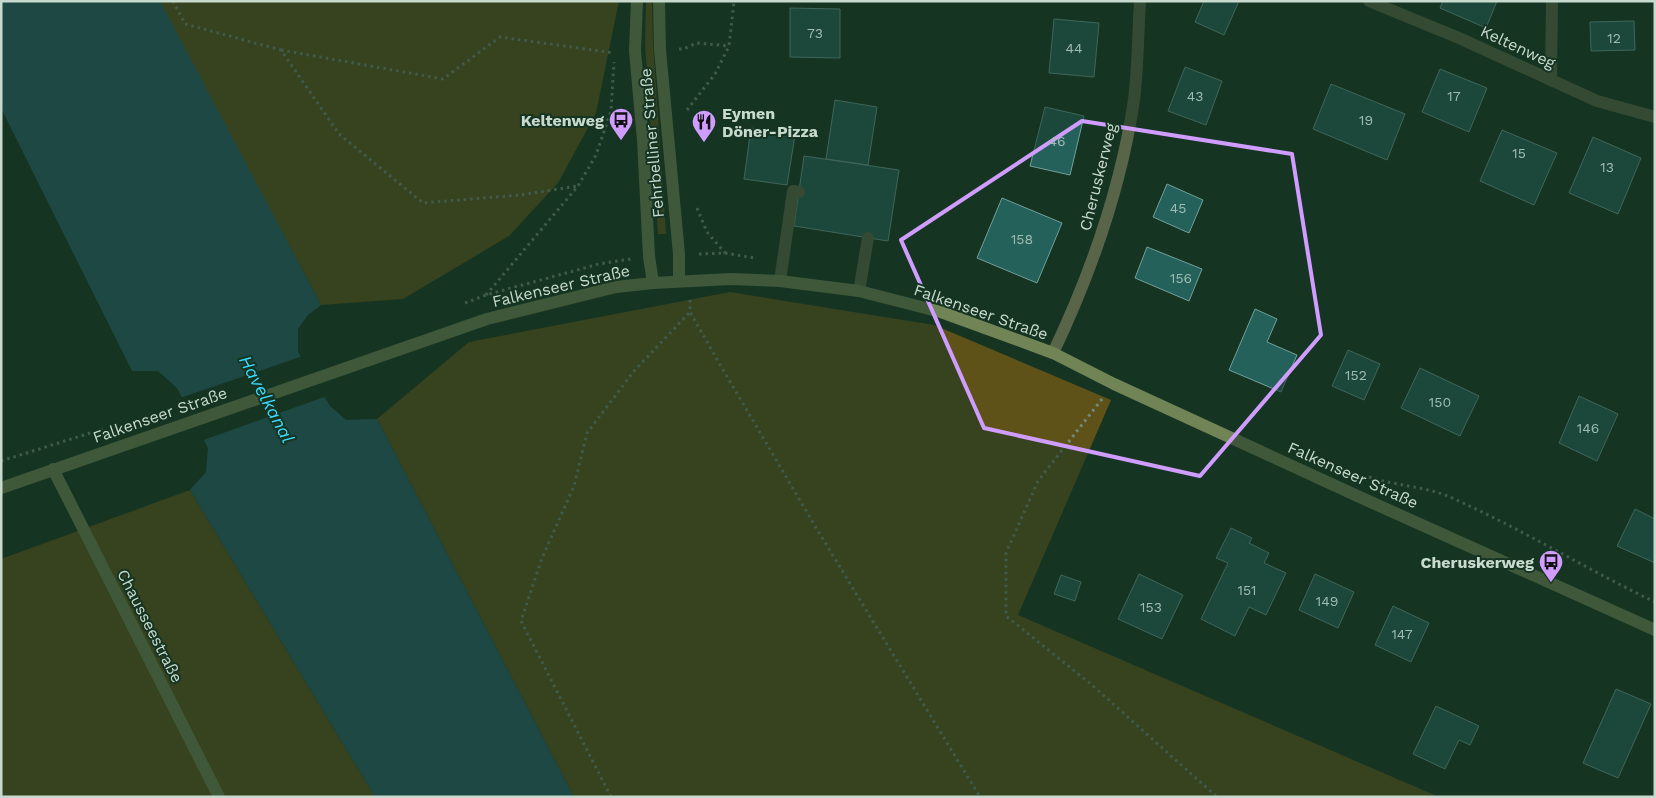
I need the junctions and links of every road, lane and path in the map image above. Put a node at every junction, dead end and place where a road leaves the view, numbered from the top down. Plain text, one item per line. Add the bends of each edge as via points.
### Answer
1 (173, 1) edge
2 (637, 1) edge
3 (658, 1) edge
4 (734, 1) edge
5 (1140, 1) edge
6 (1369, 1) edge
7 (1552, 1) edge
8 (729, 46) junction
9 (281, 50) junction
10 (672, 50) dead end
11 (1551, 80) junction
12 (686, 111) dead end
13 (1655, 118) edge
14 (578, 186) junction
15 (799, 192) dead end
16 (868, 238) dead end
17 (599, 264) dead end
18 (684, 281) junction
19 (780, 281) junction
20 (653, 283) junction
21 (859, 291) junction
22 (690, 312) junction
23 (1053, 353) junction
24 (1114, 384) junction
25 (112, 426) dead end
26 (1, 461) edge
27 (53, 469) junction
28 (1, 488) edge
29 (1655, 630) edge
30 (218, 797) edge
31 (612, 797) edge
32 (980, 797) edge
33 (1217, 797) edge

1 - 9 path via 185,24
2 - 20 main road, Fehrbelliner Straße via 635,51
3 - 18 main road, Fehrbelliner Straße via 660,50
4 - 8 path
5 - 23 street, Cheruskerweg via 1134,99 1120,169 1100,240
6 - 11 street, Keltenweg
7 - 11 street
8 - 10 path via 698,43
8 - 12 path via 716,74
9 - 14 path via 339,134 423,203 520,195
9 - 14 path via 443,79 500,37 614,52 611,111 596,155
11 - 13 street, Keltenweg via 1597,101
14 - 17 path via 486,295
15 - 19 street via 793,191
16 - 21 street
18 - 19 main road, Falkenseer Straße
18 - 20 main road, Falkenseer Straße
18 - 22 path
19 - 21 main road, Falkenseer Straße
20 - 27 main road, Falkenseer Straße via 616,287 487,319
21 - 23 main road, Falkenseer Straße via 941,312
22 - 31 path via 634,371 587,433 574,486 542,558 521,621
22 - 32 path via 818,531
23 - 24 main road, Falkenseer Straße
24 - 29 main road, Falkenseer Straße
24 - 33 path via 1038,481 1006,552 1006,616 1092,685
25 - 26 path
27 - 28 main road, Falkenseer Straße
27 - 30 main road, Chausseestraße

